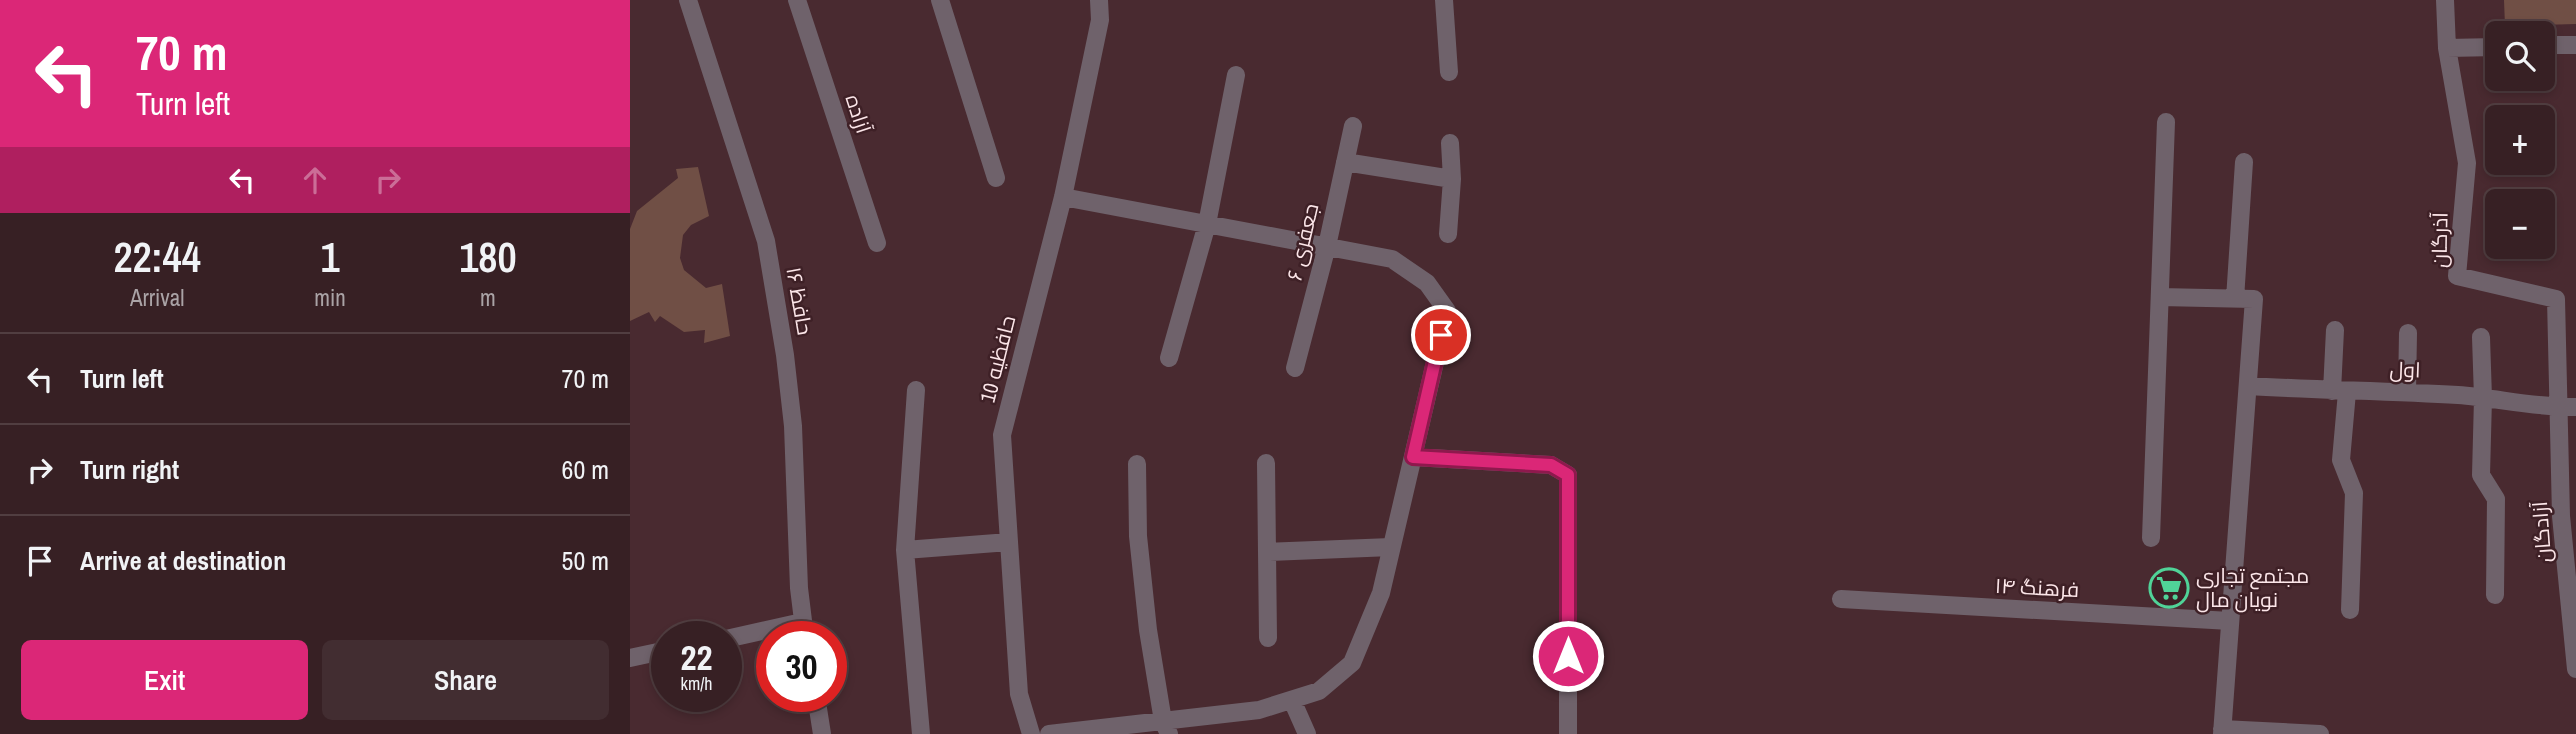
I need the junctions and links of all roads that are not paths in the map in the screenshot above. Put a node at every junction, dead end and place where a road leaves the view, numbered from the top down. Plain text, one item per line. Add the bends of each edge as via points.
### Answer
1 (688, 0) edge
2 (797, 0) edge
3 (940, 0) edge
4 (1099, 0) edge
5 (1444, 0) edge
6 (2445, 0) edge
7 (2576, 45) edge
8 (2555, 46) edge
9 (2485, 47) edge
10 (2447, 48) junction
11 (1449, 72) dead end
12 (1236, 75) dead end
13 (2166, 121) dead end
14 (1353, 126) dead end
15 (1450, 143) dead end
16 (1345, 162) junction
17 (2244, 162) dead end
18 (996, 178) dead end
19 (1452, 179) junction
20 (1063, 197) junction
21 (1207, 224) junction
22 (1448, 234) dead end
23 (877, 243) dead end
24 (1327, 246) junction
25 (2160, 296) junction
26 (2235, 299) junction
27 (2335, 330) dead end
28 (2408, 334) dead end
29 (2481, 337) dead end
30 (1168, 358) dead end
31 (1295, 368) dead end
32 (2248, 386) junction
33 (916, 390) dead end
34 (2339, 392) junction
35 (2407, 392) junction
36 (2483, 398) junction
37 (2568, 407) edge
38 (1413, 457) junction
39 (1266, 463) dead end
40 (1137, 464) dead end
41 (2151, 538) dead end
42 (1009, 542) junction
43 (1391, 547) junction
44 (905, 550) junction
45 (1267, 552) junction
46 (2495, 595) dead end
47 (1841, 599) dead end
48 (2350, 610) dead end
49 (803, 621) edge
50 (2230, 621) junction
51 (1268, 638) dead end
52 (651, 653) edge
53 (630, 657) edge
54 (2576, 668) edge
55 (1292, 700) junction
56 (819, 712) edge
57 (1166, 727) edge
58 (2222, 731) edge
59 (822, 734) edge
60 (921, 734) edge
61 (1031, 734) edge
62 (1049, 734) edge
63 (1307, 734) edge
64 (1568, 734) edge
65 (2318, 734) edge

1 - 49 street, حافظ ۱۶ via 766,241 793,426
2 - 23 street, آزاده
3 - 18 street
4 - 20 street, حافظیه 10 via 1100,20
5 - 11 street
6 - 10 street, آذرگان
7 - 8 street
9 - 10 street
10 - 37 street, آذرگان via 2467,163 2457,276 2556,299
12 - 21 street
13 - 25 street
14 - 16 street, جعفری ۶
15 - 19 street
16 - 19 street
16 - 24 street, جعفری ۶
17 - 26 street
19 - 22 street
20 - 21 street
20 - 42 street, حافظیه 10 via 1002,435
21 - 24 street
21 - 30 street
24 - 31 street, جعفری ۶
24 - 38 street via 1392,259 1427,282 1447,311
25 - 26 street
25 - 41 street
26 - 32 street via 2254,299
27 - 34 street
28 - 35 street
29 - 36 street
32 - 34 street, اول
32 - 50 street
33 - 44 street
34 - 35 street, اول
34 - 48 street via 2341,460 2354,493
35 - 36 street, اول
36 - 37 street, اول
36 - 46 street via 2481,475 2496,499
37 - 54 street, آزادگان via 2561,516
38 - 43 street
38 - 64 street via 1551,465 1568,475
39 - 45 street
40 - 57 street via 1138,536 1148,630
42 - 44 street
42 - 61 street, حافظیه 10 via 1019,694
43 - 45 street
43 - 55 street via 1381,593 1352,663 1319,691
44 - 60 street
45 - 51 street
47 - 50 street, فرهنگ ۱۴
50 - 58 street
52 - 53 street
55 - 57 street
55 - 63 street
56 - 59 street
57 - 62 street
58 - 65 street

